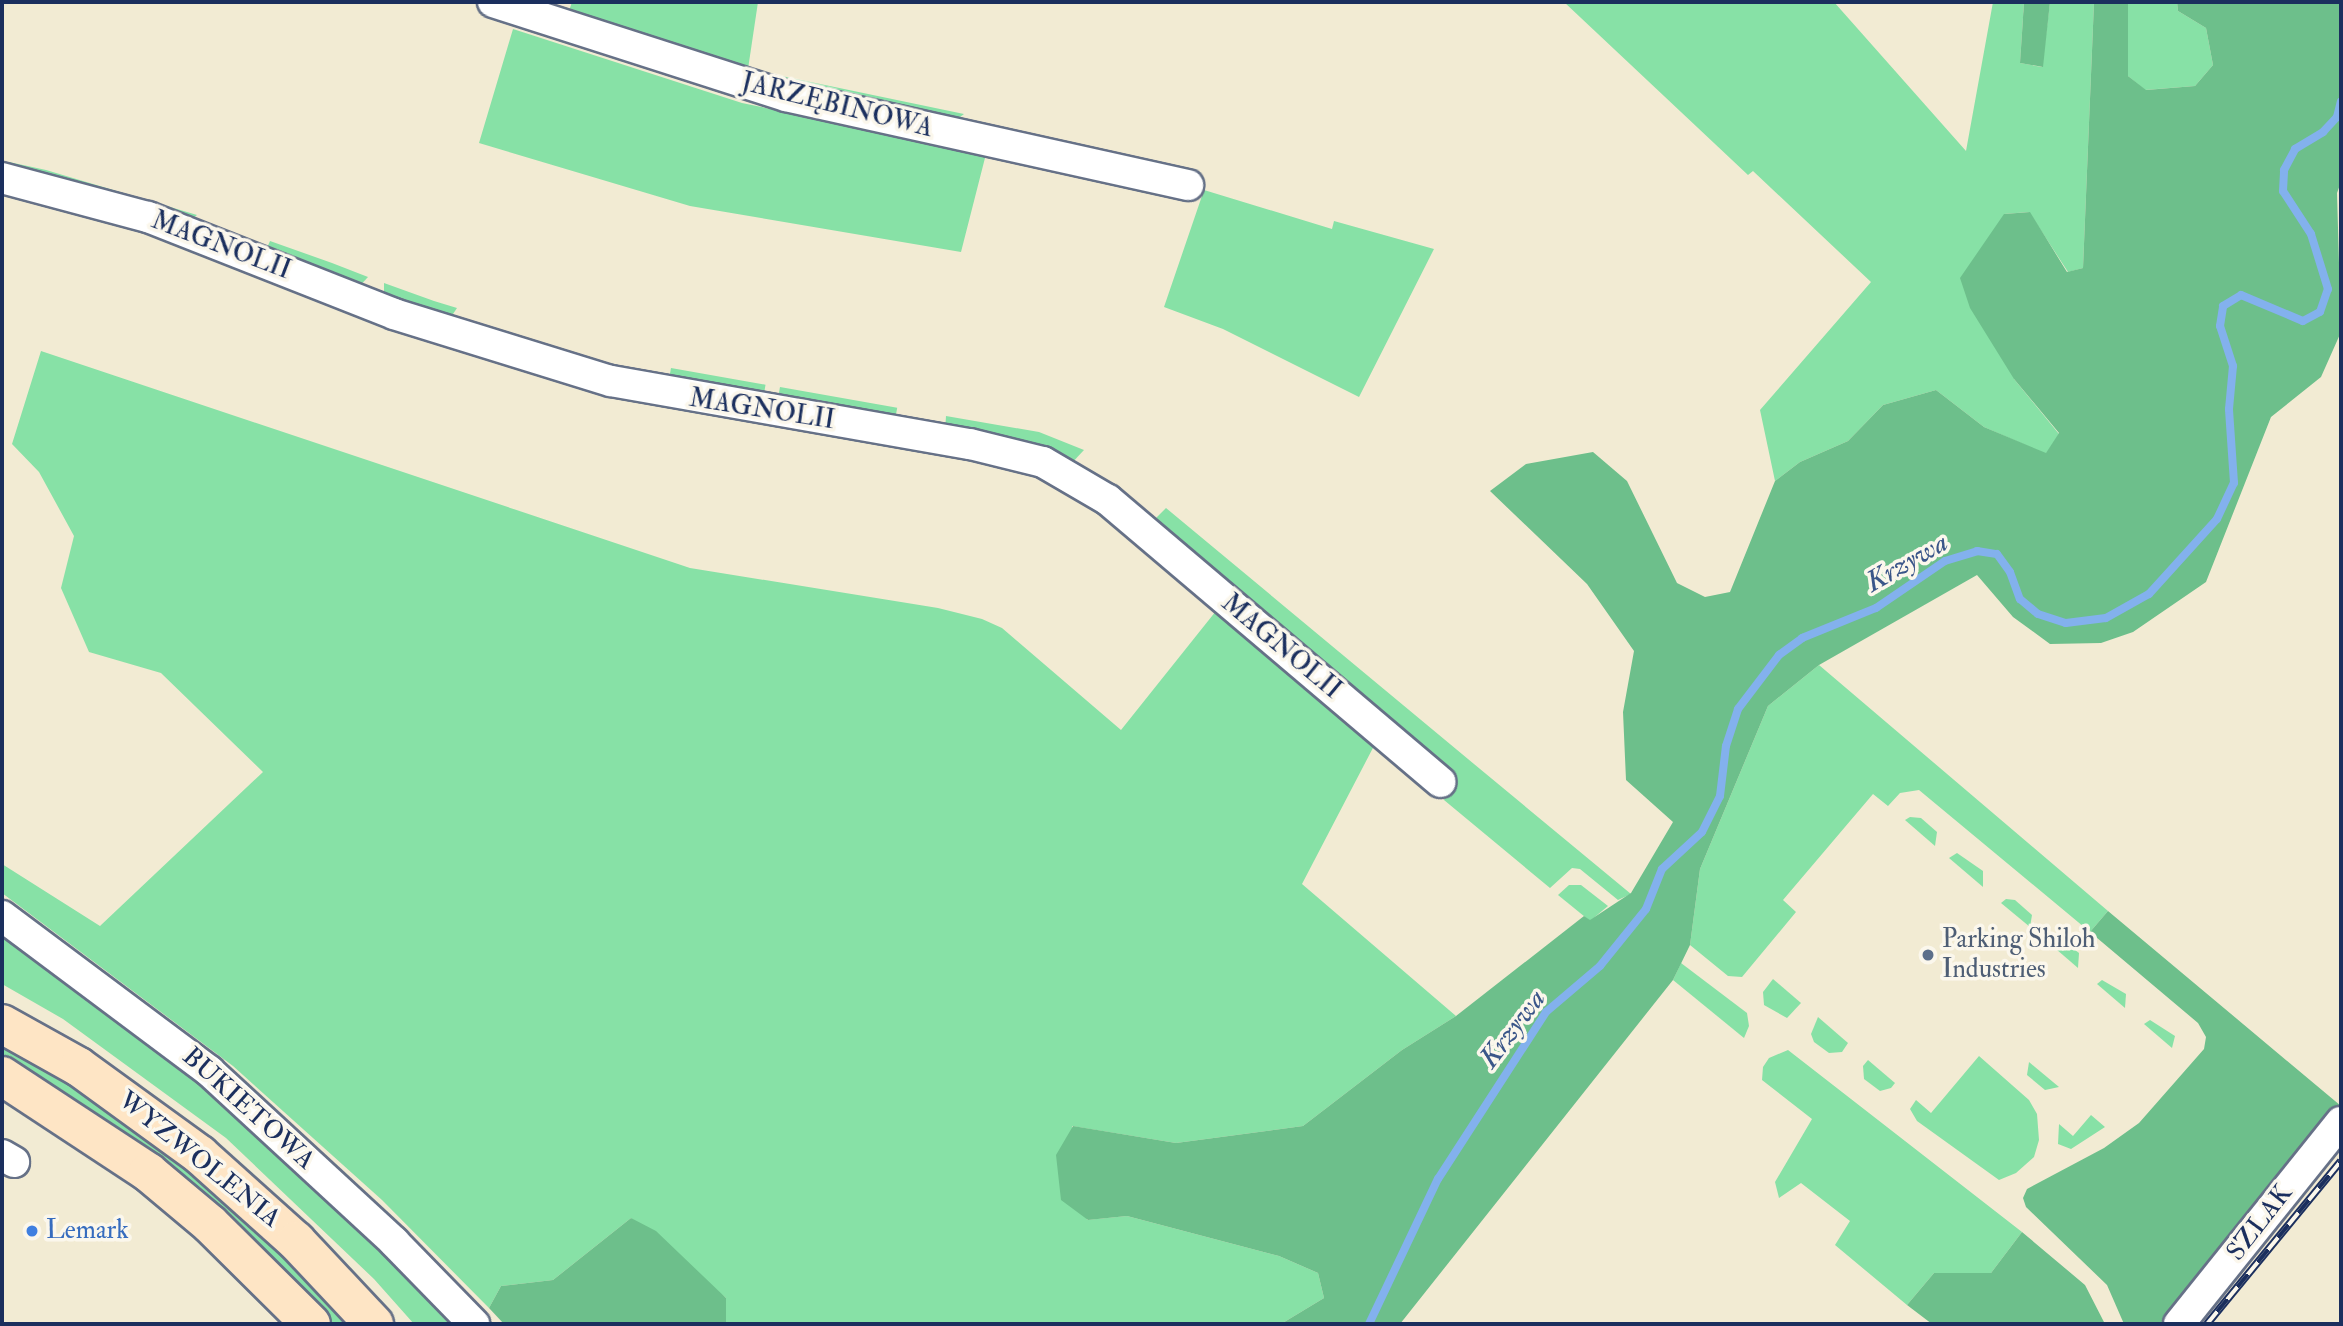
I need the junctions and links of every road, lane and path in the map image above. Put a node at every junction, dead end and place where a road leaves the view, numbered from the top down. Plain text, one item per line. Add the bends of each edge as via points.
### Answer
1 (493, 2) edge
2 (2, 178) edge
3 (1188, 185) dead end
4 (1441, 782) dead end
5 (2, 916) edge
6 (2, 1024) edge
7 (2, 1076) edge
8 (2341, 1122) edge
9 (311, 1324) edge
10 (374, 1324) edge
11 (474, 1324) edge
12 (2179, 1324) edge

1 - 3 street, JARZĘBINOWA via 825,106
2 - 4 street, MAGNOLII via 148,217 394,314 621,384 970,444 1043,462 1108,500
5 - 11 street, BUKIETOWA via 208,1071 394,1242
6 - 10 main road, WYZWOLENIA via 79,1067 200,1155 296,1241
7 - 9 main road, WYZWOLENIA via 148,1172 210,1224
8 - 12 street, SZLAK

